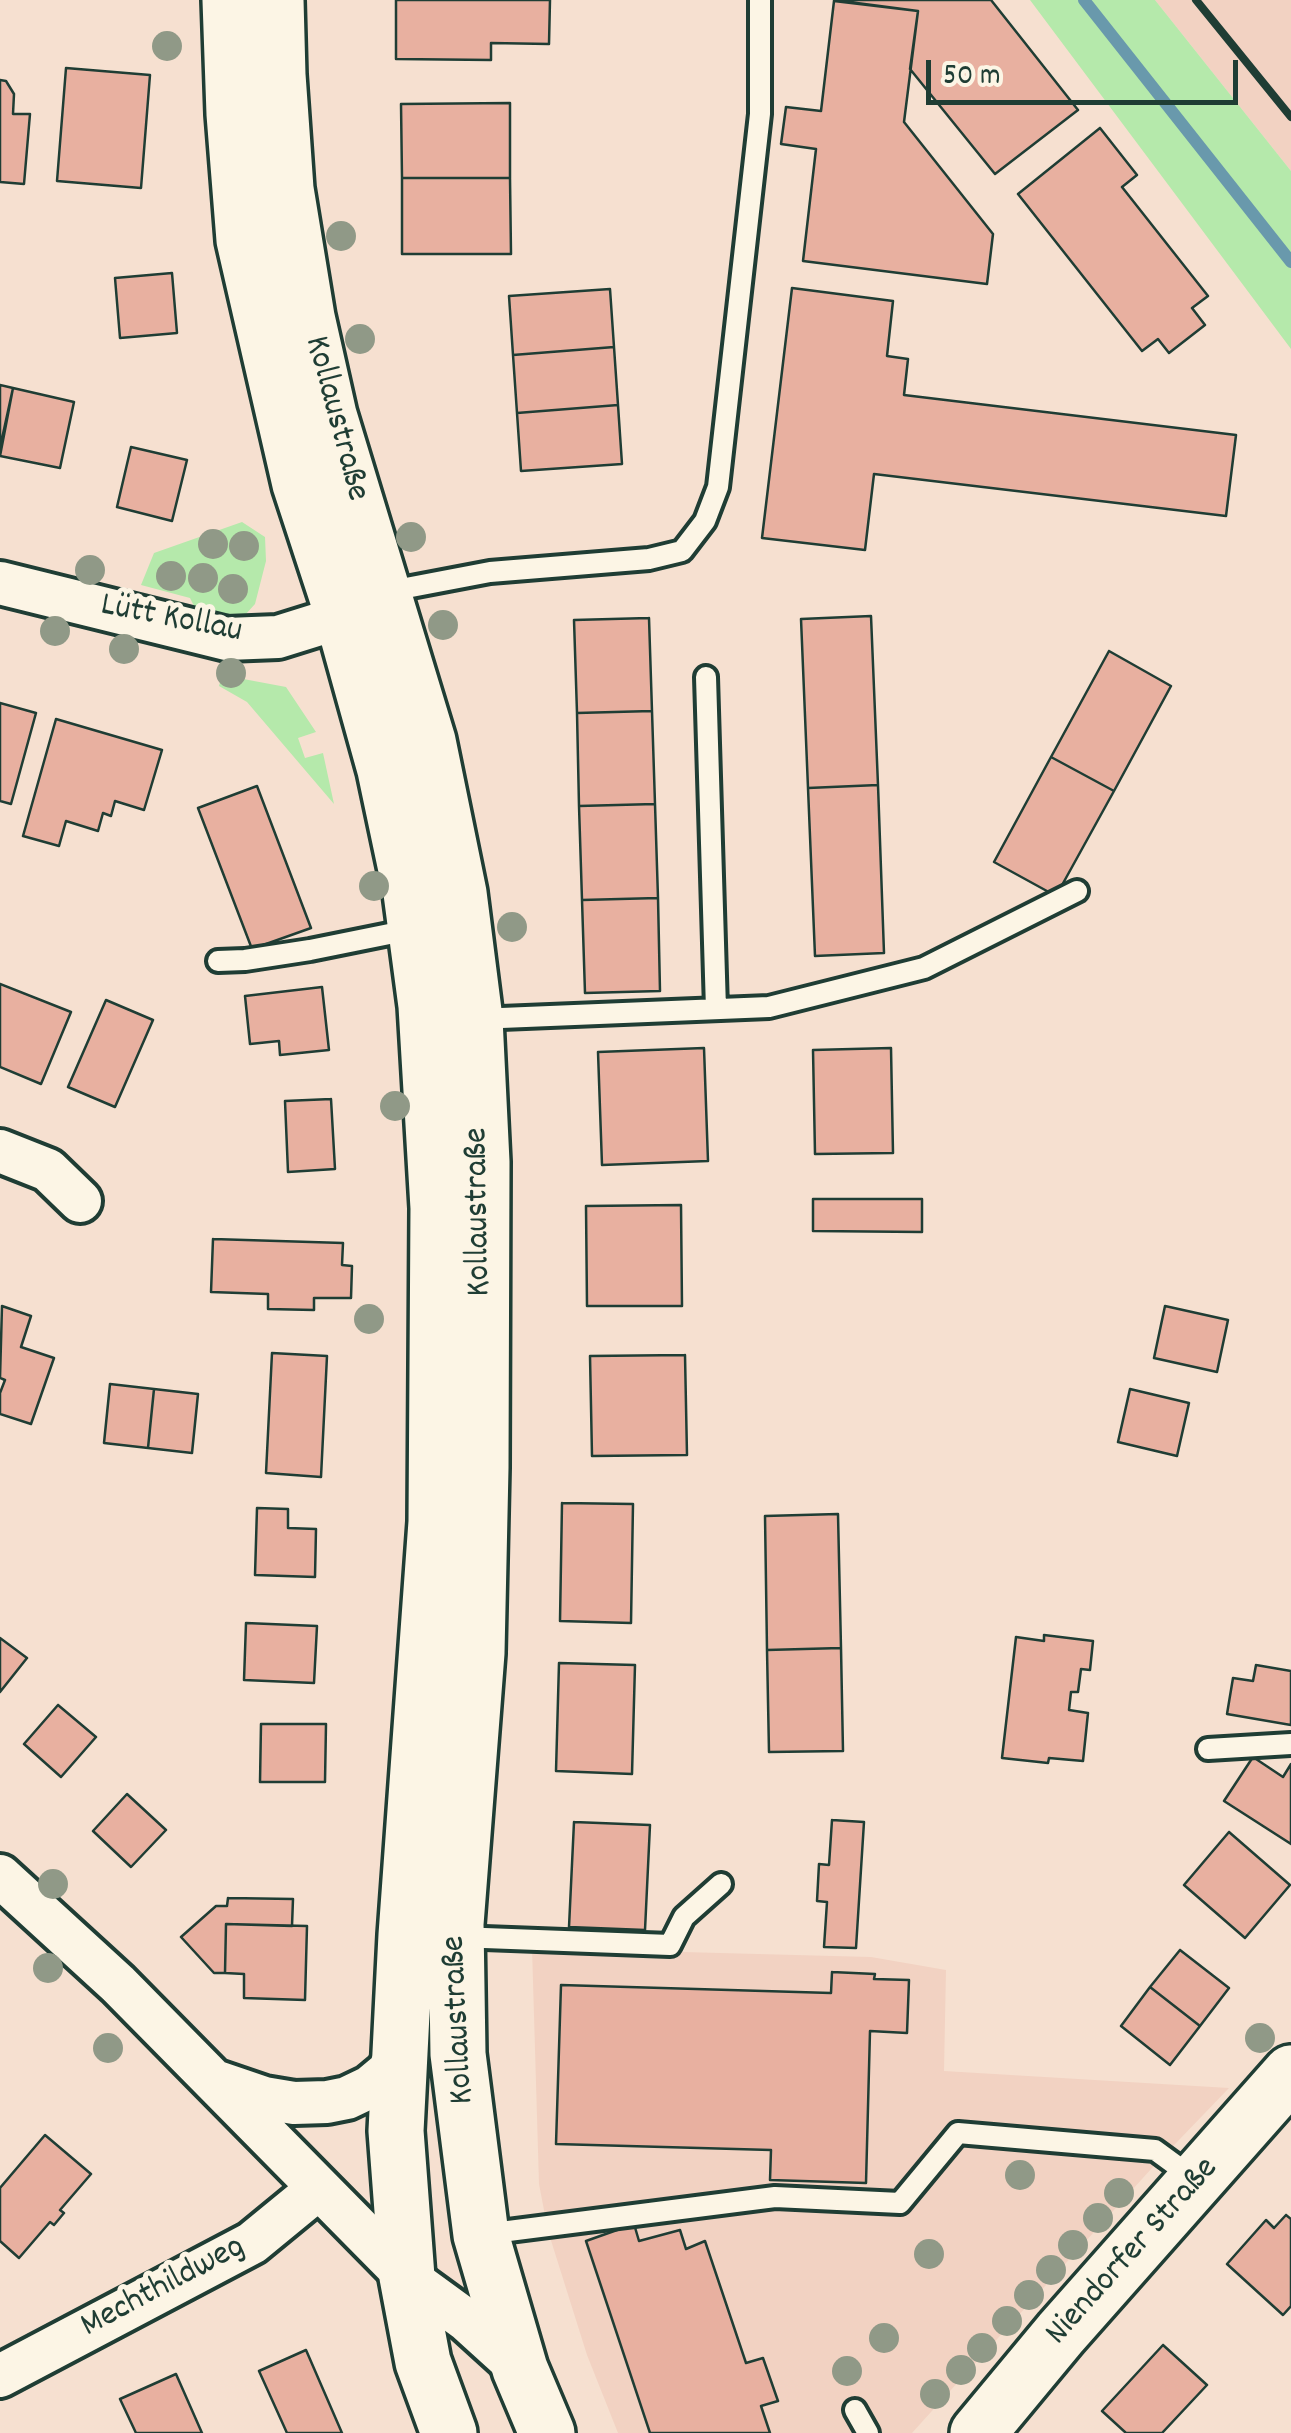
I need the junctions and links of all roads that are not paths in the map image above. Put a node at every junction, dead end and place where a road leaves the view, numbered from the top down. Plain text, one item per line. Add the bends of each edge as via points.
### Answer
1 (230, 0) edge
2 (276, 0) edge
3 (760, 0) edge
4 (0, 583) edge
5 (362, 605) junction
6 (706, 677) dead end
7 (1077, 891) dead end
8 (416, 929) junction
9 (218, 960) dead end
10 (716, 1009) junction
11 (475, 1019) junction
12 (0, 1151) edge
13 (80, 1202) dead end
14 (1291, 1744) edge
15 (1208, 1750) dead end
16 (0, 1876) edge
17 (721, 1884) dead end
18 (431, 1936) junction
19 (398, 2052) junction
20 (1291, 2074) edge
21 (212, 2080) junction
22 (1197, 2181) junction
23 (319, 2188) junction
24 (480, 2234) junction
25 (408, 2277) junction
26 (520, 2369) junction
27 (0, 2376) edge
28 (855, 2410) dead end
29 (450, 2433) edge
30 (547, 2433) edge
31 (868, 2433) edge
32 (978, 2433) edge

1 - 5 main road, Kollaustraße via 244,240 300,484
2 - 5 main road, Kollaustraße via 286,189
3 - 5 lane via 758,134 718,487 705,521 682,551 490,572
4 - 5 street, Lütt Kollau via 227,639 278,637
5 - 8 main road, Kollaustraße
5 - 11 main road, Kollaustraße via 428,742 459,893
6 - 10 lane
7 - 10 lane via 924,968 769,1007
8 - 9 lane
8 - 18 main road, Kollaustraße via 436,1128
10 - 11 lane
11 - 18 main road, Kollaustraße via 482,1162 477,1653
12 - 13 street via 48,1170
14 - 15 lane
16 - 21 street
17 - 18 lane via 684,1917 670,1945
18 - 19 main road, Kollaustraße
18 - 24 main road, Kollaustraße via 458,2054
19 - 21 street via 370,2088 328,2102 294,2104
19 - 25 main road, Kollaustraße via 396,2131
20 - 22 main road, Niendorfer Straße
21 - 23 street
22 - 24 lane via 1155,2150 958,2133 900,2203 775,2197
22 - 32 main road, Niendorfer Straße
23 - 25 street
23 - 27 street, Mechthildweg via 252,2243
24 - 26 main road, Kollaustraße
25 - 26 street
25 - 29 main road, Kollaustraße via 423,2362
26 - 30 main road, Kollaustraße
28 - 31 lane

